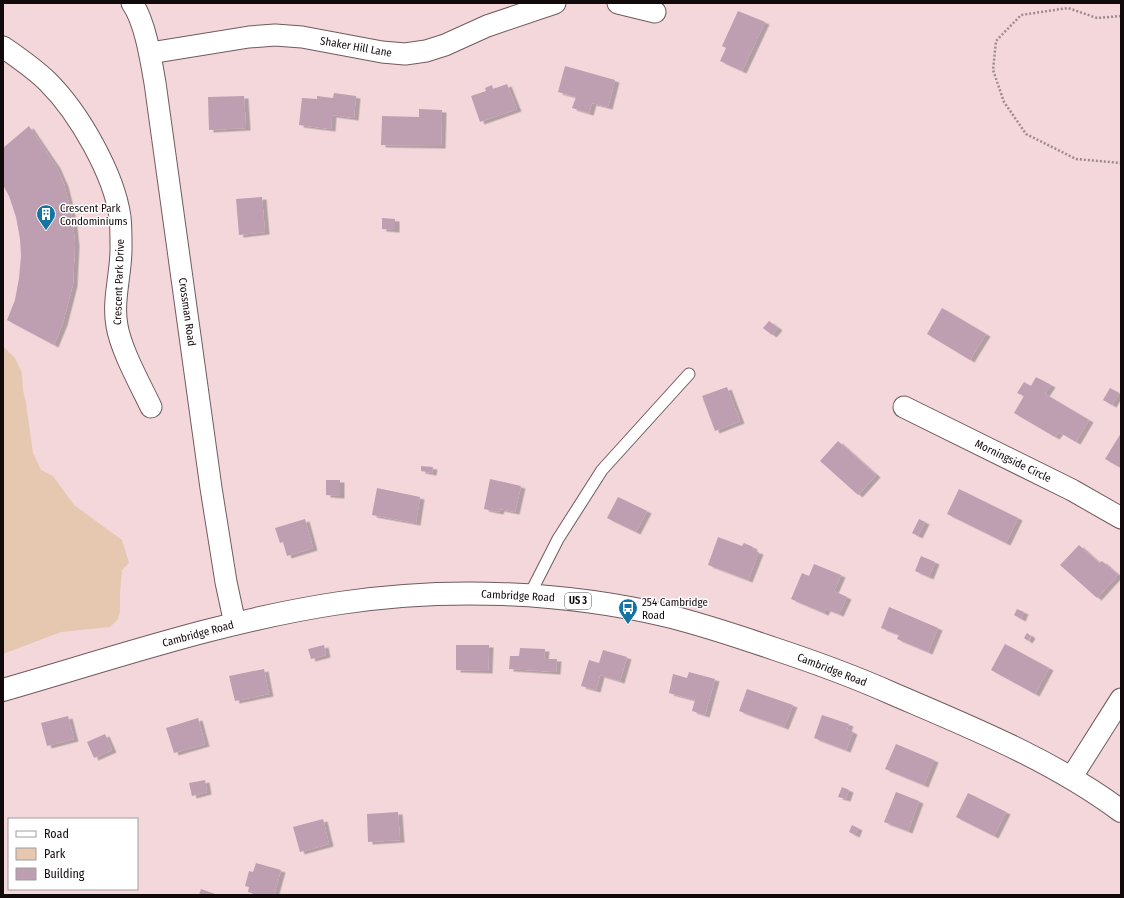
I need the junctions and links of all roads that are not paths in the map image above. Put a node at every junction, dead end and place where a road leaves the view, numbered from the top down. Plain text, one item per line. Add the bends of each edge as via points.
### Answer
1 (555, 3) edge
2 (618, 3) edge
3 (136, 6) edge
4 (655, 12) dead end
5 (3, 47) edge
6 (150, 54) junction
7 (689, 374) dead end
8 (150, 407) dead end
9 (904, 407) dead end
10 (1121, 518) edge
11 (528, 596) junction
12 (235, 624) junction
13 (3, 690) edge
14 (1121, 699) edge
15 (1071, 778) junction
16 (1121, 811) edge

1 - 6 street, Shaker Hill Lane via 487,26 432,49 405,54 275,35
2 - 4 street
3 - 6 street, Crossman Road
5 - 8 street, Crescent Park Drive via 25,62 67,104 91,141 112,187 120,217 121,246 116,324 128,359
6 - 12 street, Crossman Road via 209,474
7 - 11 lane via 602,470 558,539
9 - 10 street, Morningside Circle via 1072,490
11 - 12 highway, Cambridge Road / US 3 via 467,594 380,598 307,608
11 - 15 highway, Cambridge Road / US 3 via 592,603 667,616 742,638 829,668 934,711
12 - 13 highway, Cambridge Road / US 3
14 - 15 street
15 - 16 highway, Cambridge Road / US 3

